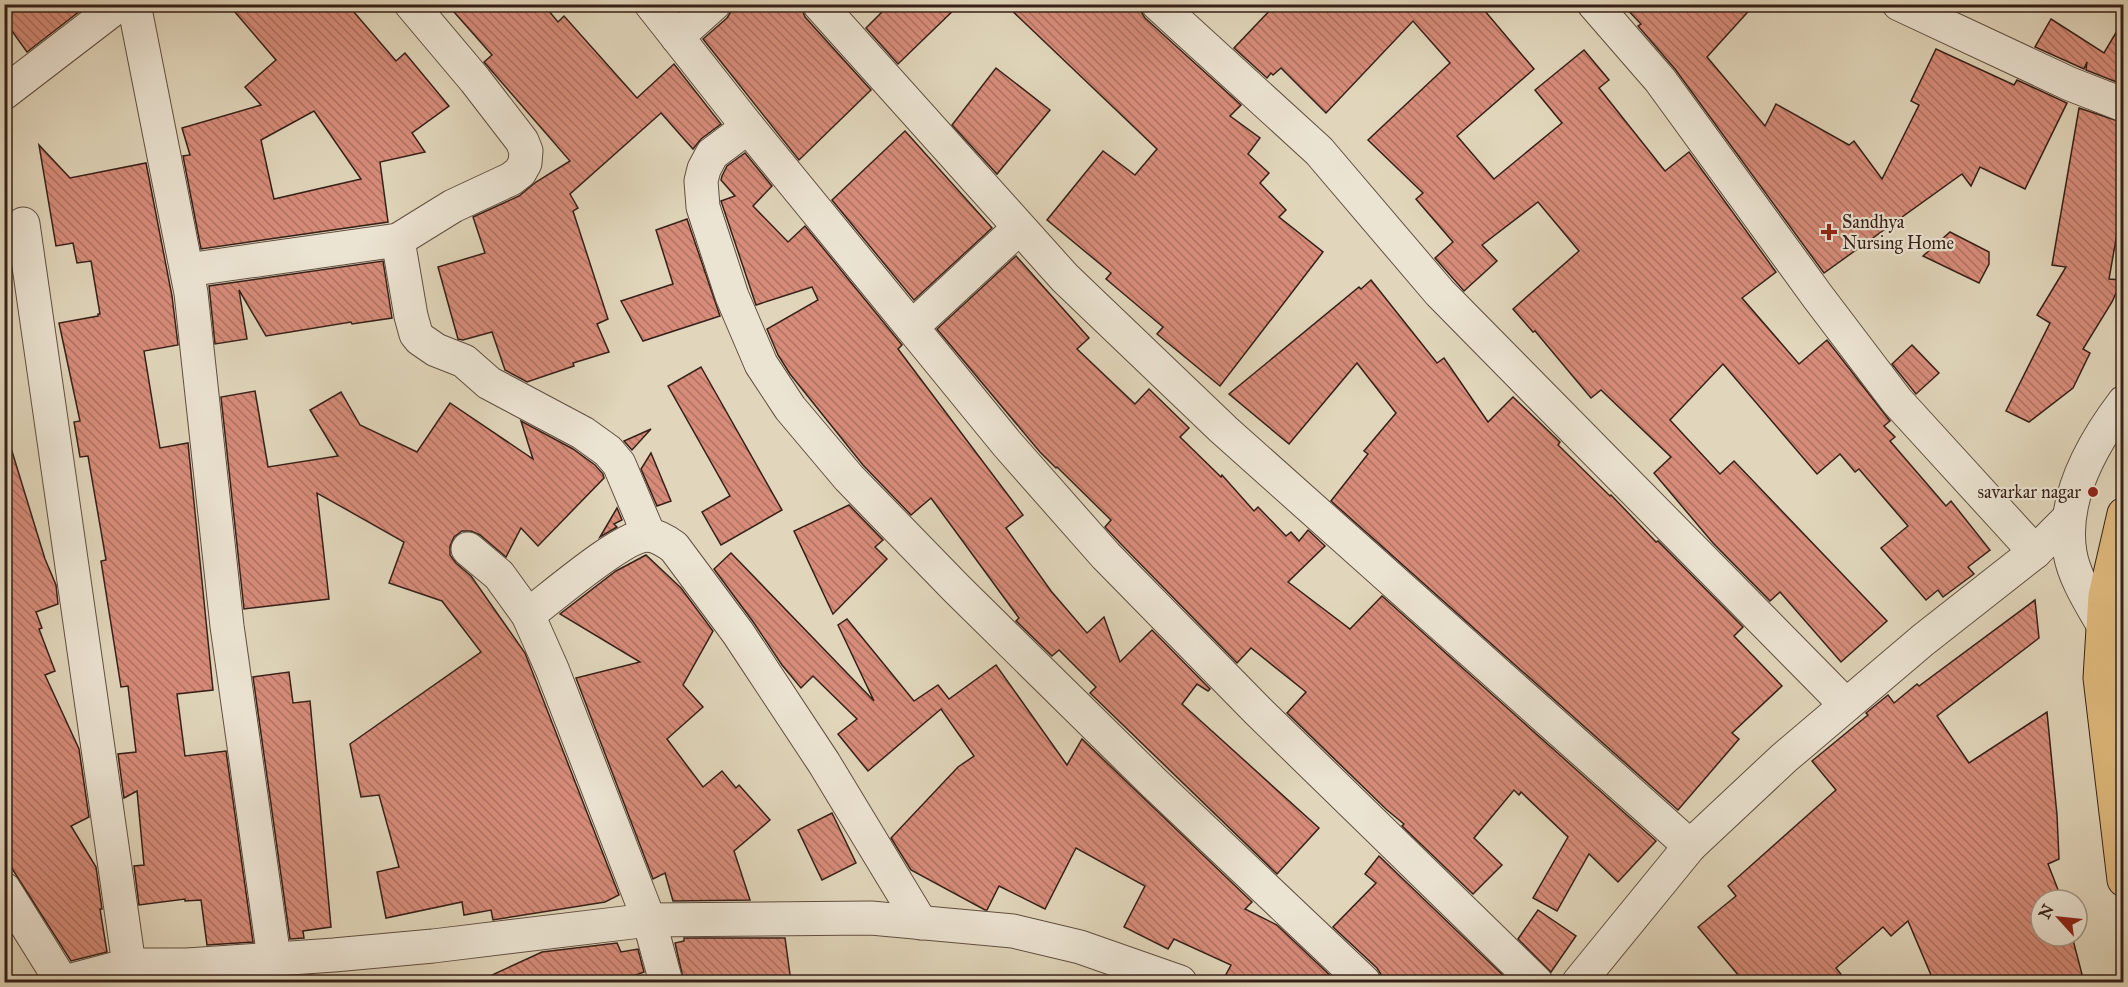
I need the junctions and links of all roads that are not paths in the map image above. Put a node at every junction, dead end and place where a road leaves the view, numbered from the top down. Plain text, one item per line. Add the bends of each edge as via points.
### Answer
1 (120, 4) edge
2 (134, 4) edge
3 (411, 4) edge
4 (651, 4) edge
5 (714, 4) edge
6 (819, 4) edge
7 (1158, 4) edge
8 (1594, 4) edge
9 (1899, 4) edge
10 (677, 37) junction
11 (4, 93) edge
12 (2124, 105) edge
13 (748, 127) junction
14 (23, 224) dead end
15 (1019, 228) junction
16 (398, 240) junction
17 (187, 270) junction
18 (912, 327) junction
19 (2124, 402) edge
20 (2124, 514) edge
21 (2068, 519) junction
22 (649, 535) junction
23 (468, 549) dead end
24 (2035, 552) junction
25 (528, 615) junction
26 (2102, 623) junction
27 (1846, 705) junction
28 (1689, 846) junction
29 (2124, 880) edge
30 (4, 889) edge
31 (649, 920) junction
32 (921, 923) junction
33 (129, 965) junction
34 (254, 967) edge
35 (63, 982) edge
36 (666, 982) edge
37 (1180, 982) edge
38 (1364, 982) edge
39 (1536, 982) edge
40 (1579, 982) edge

1 - 11 street
2 - 17 street
3 - 16 street via 512,127 526,151 525,163 511,179 453,206
4 - 10 street
5 - 10 street
6 - 15 street
7 - 27 street via 1319,152 1440,293
8 - 24 street via 1660,80 1897,401
9 - 12 street
10 - 13 street
13 - 18 street
13 - 38 street via 711,154 701,181 703,207 732,296 761,364 790,408 849,477 965,597
14 - 33 street
15 - 18 street
15 - 28 street via 1065,278 1224,430
16 - 17 street
16 - 22 street via 411,316 420,339 464,361 489,383 583,433 608,451 619,464
17 - 34 street via 227,626
18 - 39 street via 1008,446 1106,556 1258,711
19 - 21 street via 2082,470
20 - 26 highway
21 - 24 street
21 - 26 street via 2070,554
22 - 25 street via 634,538 603,558
22 - 32 street via 674,547 738,633 824,763
23 - 25 street via 499,575
24 - 27 street
25 - 31 street
26 - 29 highway via 2100,678
27 - 28 street
28 - 40 street
30 - 35 street
31 - 32 street via 871,918
31 - 34 street
31 - 36 street
32 - 37 street via 1013,931 1080,947
33 - 34 street
33 - 35 street

